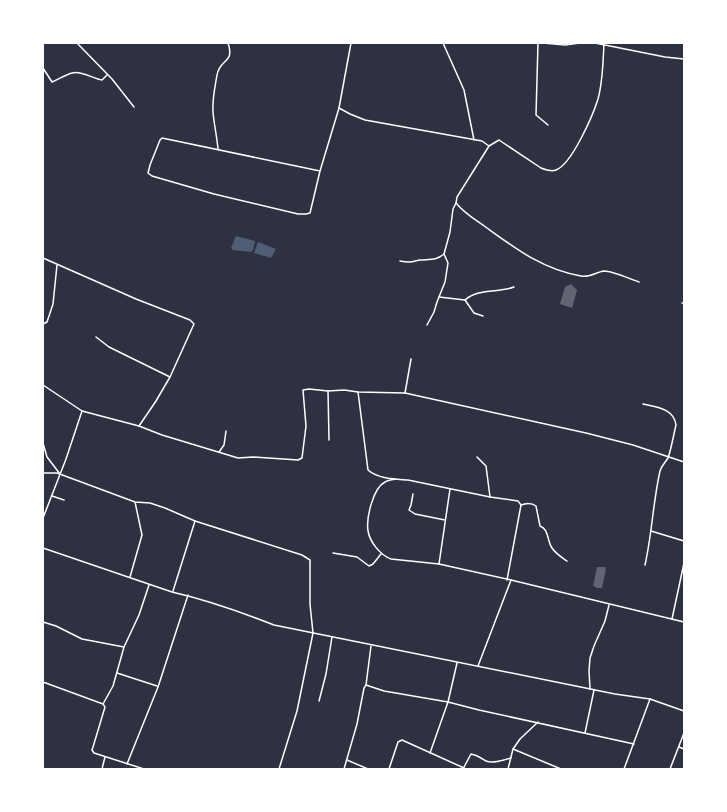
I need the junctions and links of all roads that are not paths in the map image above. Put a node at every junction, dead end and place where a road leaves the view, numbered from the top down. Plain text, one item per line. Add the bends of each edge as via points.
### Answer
1 (77, 43) edge
2 (228, 43) edge
3 (351, 43) edge
4 (443, 43) edge
5 (538, 43) edge
6 (543, 43) edge
7 (580, 43) edge
8 (595, 43) edge
9 (604, 44) edge
10 (684, 59) edge
11 (43, 68) edge
12 (107, 75) junction
13 (134, 108) dead end
14 (339, 108) junction
15 (548, 126) dead end
16 (474, 140) junction
17 (490, 146) junction
18 (218, 149) junction
19 (320, 171) junction
20 (456, 203) junction
21 (444, 254) junction
22 (43, 258) edge
23 (400, 261) dead end
24 (57, 265) junction
25 (639, 282) dead end
26 (514, 287) dead end
27 (439, 297) junction
28 (465, 300) junction
29 (483, 316) dead end
30 (43, 324) edge
31 (427, 325) dead end
32 (96, 337) dead end
33 (411, 358) dead end
34 (170, 377) junction
35 (43, 385) edge
36 (328, 391) junction
37 (358, 392) junction
38 (405, 393) junction
39 (642, 404) dead end
40 (82, 411) junction
41 (139, 426) junction
42 (226, 431) dead end
43 (329, 440) dead end
44 (43, 443) edge
45 (219, 452) junction
46 (477, 457) dead end
47 (668, 458) junction
48 (684, 462) edge
49 (43, 473) edge
50 (60, 474) junction
51 (395, 479) junction
52 (450, 489) junction
53 (413, 494) dead end
54 (52, 496) junction
55 (490, 497) junction
56 (64, 500) dead end
57 (135, 502) junction
58 (521, 505) junction
59 (43, 518) edge
60 (446, 520) junction
61 (195, 521) junction
62 (652, 532) junction
63 (684, 540) edge
64 (43, 548) edge
65 (333, 553) dead end
66 (381, 554) junction
67 (567, 561) dead end
68 (684, 563) edge
69 (439, 564) junction
70 (645, 565) dead end
71 (130, 577) junction
72 (681, 579) junction
73 (507, 580) junction
74 (511, 580) junction
75 (684, 580) edge
76 (150, 584) junction
77 (172, 592) junction
78 (188, 595) junction
79 (609, 605) junction
80 (672, 619) junction
81 (43, 622) edge
82 (684, 622) edge
83 (313, 633) junction
84 (332, 637) junction
85 (371, 645) junction
86 (124, 647) junction
87 (458, 663) junction
88 (478, 667) junction
89 (117, 673) junction
90 (43, 682) edge
91 (366, 685) junction
92 (158, 687) junction
93 (590, 689) junction
94 (594, 690) junction
95 (650, 699) junction
96 (319, 701) dead end
97 (448, 702) junction
98 (103, 704) junction
99 (684, 711) edge
100 (538, 722) junction
101 (585, 733) junction
102 (684, 733) edge
103 (634, 744) junction
104 (679, 747) junction
105 (513, 749) junction
106 (684, 749) edge
107 (430, 753) junction
108 (105, 757) junction
109 (511, 758) junction
110 (347, 760) junction
111 (127, 764) junction
112 (139, 768) edge
113 (463, 768) edge
114 (102, 769) edge
115 (144, 769) edge
116 (279, 769) edge
117 (344, 769) edge
118 (368, 769) edge
119 (389, 769) edge
120 (508, 769) edge
121 (561, 769) edge
122 (624, 769) edge
123 (670, 769) edge

1 - 12 street
2 - 18 street via 230,57 221,65 218,72 214,96 213,111
3 - 14 street
4 - 16 street via 464,90
5 - 15 street via 536,115
6 - 7 street
8 - 9 street
9 - 10 street
9 - 17 street via 598,99 581,140 562,167 548,171 499,140
11 - 12 street via 52,82 73,72 102,80
12 - 13 street
14 - 16 street via 365,120
14 - 19 street
16 - 17 street
17 - 20 street via 457,197
18 - 19 street
18 - 19 street via 162,138 148,173 214,194 306,214 310,212
20 - 21 street
20 - 25 street via 465,214 536,262 582,277 605,271
21 - 23 street via 431,260 410,263
21 - 27 street via 448,263
22 - 24 street
24 - 30 street via 53,304 47,322
24 - 34 street via 190,320 194,324
26 - 28 street via 469,296
27 - 28 street
27 - 31 street
28 - 29 street via 474,313
32 - 34 street via 109,347
33 - 38 street
34 - 41 street
35 - 40 street
36 - 37 street
36 - 43 street
36 - 45 street via 303,390 306,426 302,458 238,458
37 - 38 street
37 - 51 street via 368,470 372,474
38 - 47 street via 586,433 633,445
39 - 47 street via 664,408 675,421
40 - 41 street
40 - 50 street
41 - 45 street
42 - 45 street via 224,445
44 - 50 street via 47,457
46 - 55 street via 486,466
47 - 48 street
47 - 62 street via 660,471 652,512
49 - 50 street
50 - 54 street
50 - 57 street
51 - 52 street
51 - 66 street via 385,482 375,493 368,522 371,540
52 - 55 street
52 - 60 street
53 - 60 street via 409,510 415,514
54 - 56 street
54 - 59 street
55 - 58 street via 518,501
57 - 61 street via 150,503
57 - 71 street via 142,535
58 - 67 street via 536,506 540,526 547,533 551,548
58 - 73 street
60 - 69 street
61 - 77 street
61 - 83 street via 302,555 310,560
62 - 63 street
62 - 70 street
64 - 71 street
65 - 66 street via 357,557 369,566
66 - 69 street via 391,559
68 - 72 street
69 - 73 street
71 - 76 street
72 - 75 street
72 - 80 street
73 - 74 street
74 - 79 street
74 - 88 street
76 - 77 street
76 - 86 street
77 - 78 street
78 - 83 street via 274,625
78 - 92 street
79 - 80 street
79 - 93 street via 590,658
80 - 82 street
81 - 86 street via 82,639
83 - 84 street
83 - 116 street via 297,710
84 - 85 street
84 - 96 street
85 - 87 street
85 - 91 street
86 - 89 street
87 - 88 street
87 - 97 street
88 - 93 street
89 - 92 street
89 - 98 street
90 - 98 street
91 - 97 street via 384,691
91 - 110 street
92 - 111 street
93 - 94 street
94 - 95 street
94 - 101 street
95 - 99 street
95 - 103 street
97 - 100 street
97 - 107 street
98 - 108 street via 105,707 92,750
100 - 101 street
100 - 105 street
101 - 103 street
102 - 104 street
103 - 122 street
104 - 106 street
104 - 123 street
105 - 109 street
105 - 121 street
107 - 113 street
107 - 119 street via 400,741
108 - 111 street
108 - 114 street
109 - 113 street via 488,762 471,754
109 - 120 street
110 - 117 street
110 - 118 street
111 - 112 street
112 - 115 street

